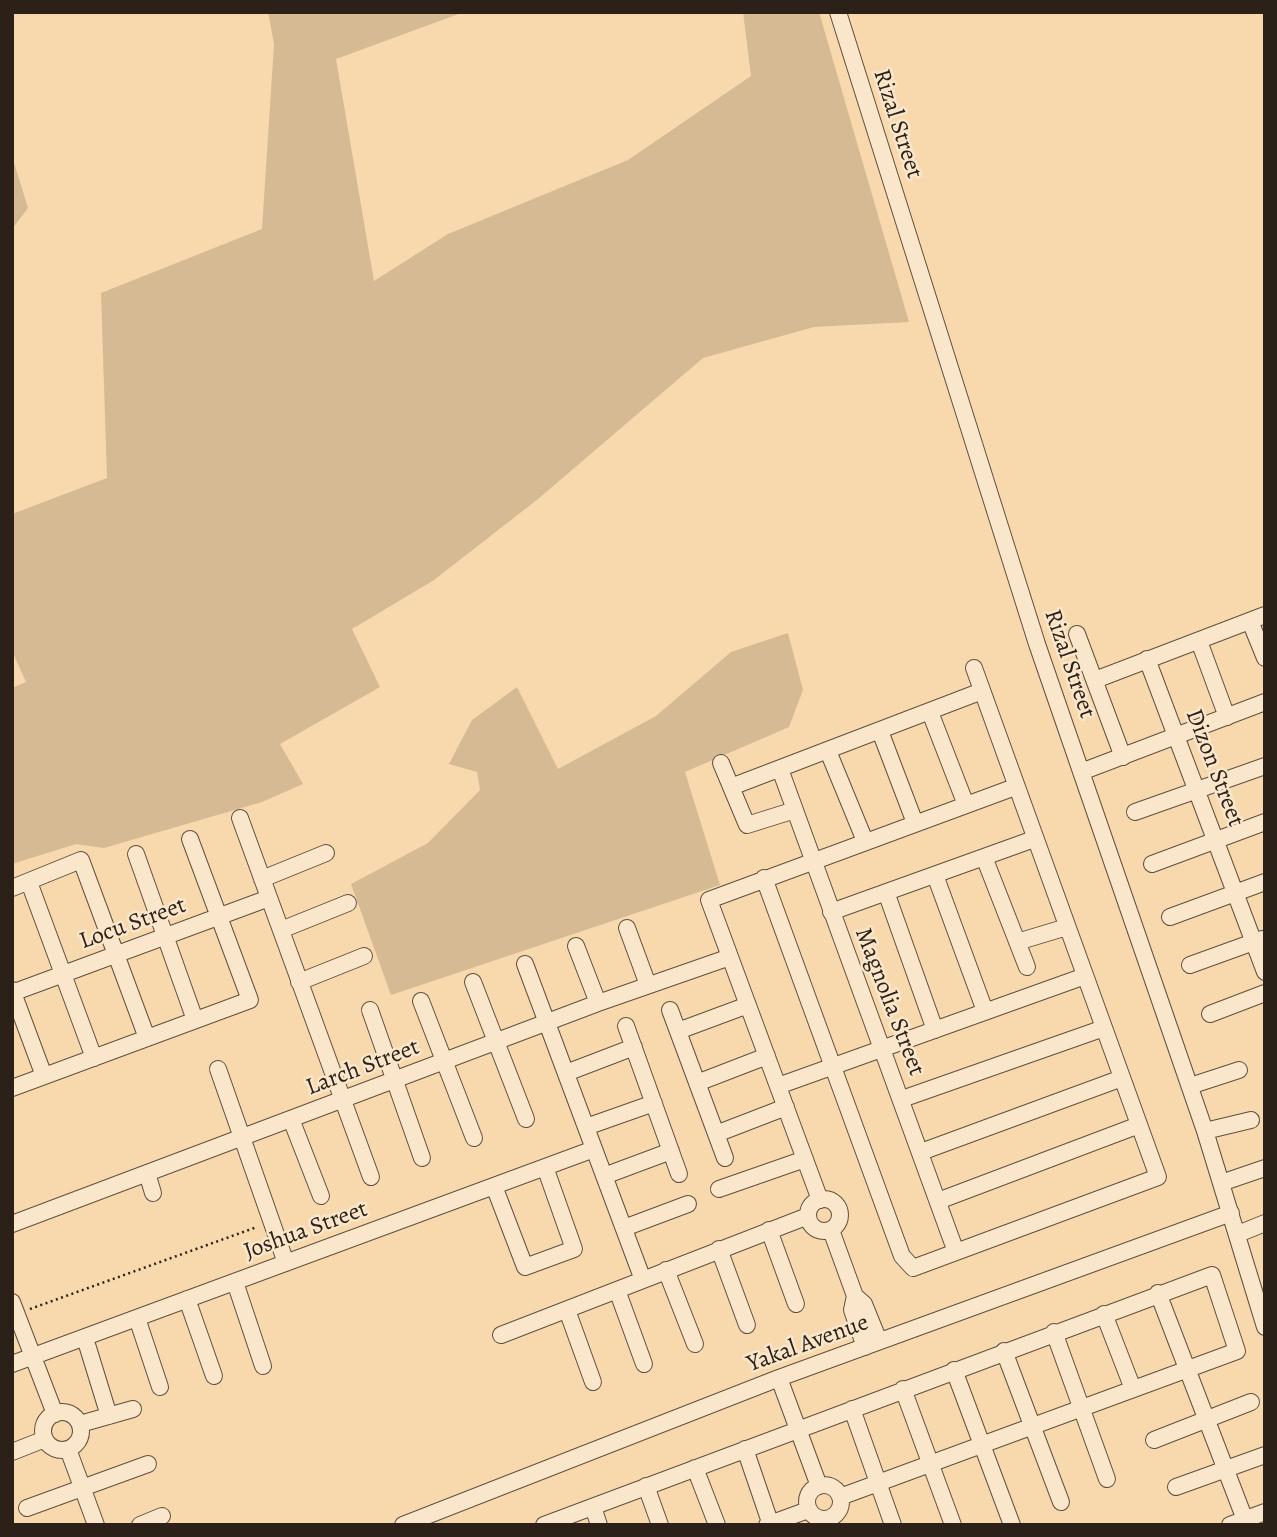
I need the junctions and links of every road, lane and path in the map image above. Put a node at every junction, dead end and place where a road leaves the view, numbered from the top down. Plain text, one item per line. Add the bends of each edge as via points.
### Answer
1 (838, 12) edge
2 (1258, 618) edge
3 (1077, 634) dead end
4 (1199, 641) junction
5 (1265, 658) edge
6 (1147, 659) junction
7 (974, 668) dead end
8 (1095, 680) junction
9 (982, 691) junction
10 (1265, 702) edge
11 (930, 712) junction
12 (1227, 717) junction
13 (880, 731) junction
14 (1177, 736) junction
15 (828, 751) junction
16 (1123, 757) junction
17 (721, 763) dead end
18 (1265, 766) edge
19 (780, 769) junction
20 (1081, 772) junction
21 (732, 787) junction
22 (1015, 787) junction
23 (1198, 791) junction
24 (966, 805) junction
25 (795, 810) junction
26 (1135, 812) dead end
27 (240, 818) dead end
28 (1265, 822) edge
29 (915, 823) junction
30 (190, 839) dead end
31 (1034, 839) junction
32 (1217, 840) junction
33 (865, 841) junction
34 (326, 853) dead end
35 (136, 854) dead end
36 (984, 857) junction
37 (813, 860) junction
38 (1152, 864) dead end
39 (935, 874) junction
40 (764, 878) junction
41 (262, 879) junction
42 (30, 881) junction
43 (1265, 882) edge
44 (12, 888) edge
45 (886, 892) junction
46 (1237, 893) junction
47 (269, 898) junction
48 (348, 903) dead end
49 (831, 912) junction
50 (219, 917) junction
51 (1170, 918) dead end
52 (1067, 927) junction
53 (627, 928) dead end
54 (281, 930) junction
55 (165, 936) junction
56 (1260, 940) edge
57 (1017, 942) junction
58 (576, 946) dead end
59 (116, 955) junction
60 (363, 956) dead end
61 (730, 957) junction
62 (525, 964) dead end
63 (1190, 965) dead end
64 (1027, 967) dead end
65 (1265, 972) edge
66 (63, 974) junction
67 (1085, 976) junction
68 (299, 982) junction
69 (473, 982) dead end
70 (648, 985) junction
71 (13, 992) edge
72 (1265, 993) edge
73 (421, 1001) dead end
74 (598, 1003) junction
75 (748, 1005) junction
76 (370, 1010) dead end
77 (670, 1010) dead end
78 (985, 1011) junction
79 (1210, 1014) dead end
80 (195, 1020) junction
81 (547, 1023) junction
82 (626, 1026) dead end
83 (1104, 1028) junction
84 (935, 1030) junction
85 (678, 1031) junction
86 (147, 1038) junction
87 (496, 1042) junction
88 (634, 1047) junction
89 (883, 1048) junction
90 (767, 1056) junction
91 (94, 1058) junction
92 (443, 1062) junction
93 (832, 1067) junction
94 (218, 1069) dead end
95 (1239, 1070) dead end
96 (566, 1073) junction
97 (44, 1076) junction
98 (1122, 1077) junction
99 (395, 1080) junction
100 (697, 1083) junction
101 (1190, 1086) junction
102 (778, 1087) junction
103 (12, 1088) edge
104 (902, 1099) junction
105 (342, 1100) junction
106 (654, 1103) junction
107 (786, 1107) junction
108 (291, 1119) junction
109 (526, 1119) dead end
110 (1251, 1120) dead end
111 (1139, 1125) junction
112 (586, 1127) junction
113 (1205, 1131) junction
114 (716, 1134) junction
115 (243, 1137) junction
116 (474, 1138) dead end
117 (594, 1149) junction
118 (671, 1151) junction
119 (921, 1152) junction
120 (422, 1158) dead end
121 (725, 1158) dead end
122 (805, 1159) junction
123 (545, 1167) junction
124 (1265, 1168) edge
125 (147, 1173) junction
126 (679, 1174) dead end
127 (604, 1175) junction
128 (371, 1177) dead end
129 (1221, 1183) junction
130 (494, 1186) junction
131 (719, 1189) dead end
132 (153, 1193) dead end
133 (321, 1196) dead end
134 (820, 1199) junction
135 (938, 1201) junction
136 (688, 1204) dead end
137 (1231, 1213) junction
138 (808, 1216) junction
139 (272, 1222) junction
140 (1265, 1223) edge
141 (12, 1224) edge
142 (624, 1228) junction
143 (769, 1230) junction
144 (831, 1230) junction
145 (1238, 1234) junction
146 (719, 1249) junction
147 (956, 1252) junction
148 (286, 1263) junction
149 (666, 1270) junction
150 (1258, 1277) edge
151 (643, 1280) junction
152 (235, 1282) junction
153 (617, 1290) junction
154 (1158, 1293) junction
155 (187, 1300) junction
156 (796, 1304) dead end
157 (15, 1308) edge
158 (566, 1310) junction
159 (1104, 1314) junction
160 (137, 1318) junction
161 (747, 1325) dead end
162 (1265, 1327) edge
163 (1054, 1332) junction
164 (18, 1335) edge
165 (501, 1335) dead end
166 (85, 1338) junction
167 (695, 1344) dead end
168 (872, 1344) junction
169 (1004, 1351) junction
170 (33, 1356) junction
171 (12, 1364) edge
172 (644, 1364) dead end
173 (263, 1366) dead end
174 (1187, 1369) junction
175 (954, 1370) junction
176 (214, 1376) dead end
177 (779, 1378) junction
178 (593, 1382) dead end
179 (160, 1387) dead end
180 (1133, 1389) junction
181 (903, 1390) junction
182 (1251, 1402) dead end
183 (1082, 1408) junction
184 (133, 1409) dead end
185 (852, 1409) junction
186 (55, 1414) junction
187 (109, 1416) junction
188 (1206, 1419) junction
189 (80, 1424) junction
190 (1032, 1426) junction
191 (798, 1429) junction
192 (45, 1439) junction
193 (1154, 1440) dead end
194 (982, 1444) junction
195 (68, 1449) junction
196 (745, 1449) junction
197 (12, 1452) edge
198 (1265, 1455) edge
199 (930, 1463) junction
200 (148, 1464) dead end
201 (695, 1468) junction
202 (1225, 1469) junction
203 (1107, 1479) dead end
204 (878, 1483) junction
205 (646, 1486) junction
206 (819, 1486) junction
207 (1176, 1487) dead end
208 (82, 1488) junction
209 (840, 1497) junction
210 (1061, 1502) dead end
211 (593, 1507) junction
212 (27, 1508) dead end
213 (808, 1510) junction
214 (1265, 1512) edge
215 (162, 1516) dead end
216 (425, 1521) edge
217 (831, 1522) edge
218 (1240, 1523) edge
219 (770, 1524) edge
220 (96, 1525) edge
221 (140, 1525) edge
222 (403, 1525) edge
223 (544, 1525) edge
224 (599, 1525) edge
225 (660, 1525) edge
226 (717, 1525) edge
227 (892, 1525) edge
228 (953, 1525) edge
229 (1012, 1525) edge

1 - 20 street, Rizal Street
2 - 4 street
2 - 5 street
3 - 8 street
4 - 6 street
4 - 12 street
6 - 8 street
6 - 14 street, Dizon Street
7 - 9 street
8 - 16 street
9 - 11 street
9 - 22 street
10 - 12 street
11 - 13 street
11 - 24 street
12 - 14 street
13 - 15 street
13 - 29 street
14 - 16 street
14 - 23 street, Dizon Street
15 - 19 street
15 - 33 street
16 - 20 street
17 - 21 street
18 - 23 street
19 - 21 street
19 - 25 street, Magnolia Street
20 - 101 street, Rizal Street
21 - 25 street via 747,825
22 - 24 street
22 - 31 street
23 - 26 street
23 - 32 street, Dizon Street
24 - 29 street
25 - 37 street, Magnolia Street
27 - 41 street
28 - 32 street
29 - 33 street
30 - 50 street
31 - 36 street
31 - 52 street
32 - 38 street
32 - 46 street, Dizon Street
33 - 37 street
34 - 41 street
35 - 55 street
36 - 39 street
36 - 57 street
37 - 40 street
37 - 49 street, Magnolia Street
39 - 45 street
39 - 78 street
40 - 61 street via 709,900
40 - 93 street
41 - 47 street
42 - 44 street
42 - 59 street via 81,860
42 - 66 street
43 - 46 street
45 - 49 street
45 - 84 street
46 - 51 street
46 - 56 street, Dizon Street
47 - 50 street, Locu Street
47 - 54 street
48 - 54 street
49 - 89 street, Magnolia Street
50 - 55 street, Locu Street
50 - 80 street via 250,1000
52 - 57 street
52 - 67 street
53 - 70 street
54 - 68 street
55 - 59 street, Locu Street
55 - 80 street
56 - 63 street
56 - 65 street, Dizon Street
57 - 64 street
58 - 74 street
59 - 66 street, Locu Street
59 - 86 street
60 - 68 street
61 - 70 street, Larch Street
61 - 75 street
62 - 81 street
66 - 71 street, Locu Street
66 - 91 street
67 - 78 street
67 - 83 street
68 - 105 street
69 - 87 street
70 - 74 street, Larch Street
71 - 97 street
72 - 79 street
73 - 92 street
74 - 81 street, Larch Street
75 - 85 street
75 - 90 street
76 - 99 street
77 - 85 street
78 - 84 street
80 - 86 street
81 - 87 street, Larch Street
81 - 96 street
82 - 88 street
83 - 98 street
83 - 104 street
84 - 89 street
85 - 100 street
86 - 91 street
87 - 92 street, Larch Street
87 - 109 street
88 - 96 street
88 - 106 street
89 - 93 street
89 - 104 street, Magnolia Street
90 - 100 street
90 - 102 street
91 - 97 street
92 - 99 street, Larch Street
92 - 116 street
93 - 102 street
93 - 147 street via 902,1256 913,1268
94 - 115 street
95 - 101 street
96 - 112 street
97 - 103 street
98 - 111 street
98 - 119 street
99 - 105 street, Larch Street
99 - 120 street
100 - 114 street
101 - 113 street, Rizal Street
102 - 107 street
104 - 119 street, Magnolia Street
105 - 108 street, Larch Street
105 - 128 street
106 - 112 street
106 - 118 street
107 - 114 street
107 - 122 street
108 - 115 street, Larch Street
108 - 133 street
110 - 113 street
111 - 135 street
111 - 147 street via 1158,1177
112 - 117 street
113 - 129 street, Rizal Street
114 - 121 street
115 - 125 street, Larch Street via 177,1156
115 - 139 street
117 - 123 street, Joshua Street
117 - 127 street
118 - 126 street
118 - 127 street
119 - 135 street, Magnolia Street
122 - 131 street
122 - 134 street
123 - 130 street, Joshua Street
123 - 130 street via 574,1250 525,1267
124 - 129 street
125 - 132 street
125 - 141 street, Larch Street
127 - 142 street
129 - 137 street, Rizal Street
130 - 148 street, Joshua Street
134 - 138 street
134 - 144 street via 835,1203 839,1210 837,1225
135 - 147 street, Magnolia Street
136 - 142 street
137 - 145 street, Rizal Street
137 - 168 street, Yakal Avenue
138 - 143 street
138 - 144 street via 816,1229
139 - 148 street
139 - 157 path
140 - 145 street
142 - 151 street
143 - 146 street
143 - 156 street
144 - 168 street via 855,1296 864,1304
145 - 150 street, Rizal Street
146 - 149 street
146 - 161 street
148 - 152 street, Joshua Street
149 - 151 street
149 - 167 street
150 - 162 street, Rizal Street
151 - 153 street
152 - 155 street, Joshua Street
152 - 173 street
153 - 158 street
153 - 172 street
154 - 159 street
154 - 174 street
154 - 174 street via 1212,1275 1237,1351
155 - 160 street, Joshua Street
155 - 176 street
157 - 164 street
158 - 165 street
158 - 178 street
159 - 163 street
159 - 180 street
160 - 166 street, Joshua Street
160 - 179 street
163 - 169 street
163 - 183 street
164 - 170 street
166 - 170 street, Joshua Street
166 - 187 street
168 - 177 street, Yakal Avenue
169 - 175 street
169 - 190 street
170 - 171 street, Joshua Street
170 - 186 street
174 - 180 street
174 - 188 street
175 - 181 street
175 - 194 street
177 - 191 street
177 - 216 street, Yakal Avenue
180 - 183 street
181 - 185 street
181 - 199 street
182 - 188 street
183 - 190 street
183 - 203 street
184 - 187 street
185 - 191 street
185 - 204 street
186 - 189 street via 70,1414
186 - 192 street via 46,1422
187 - 189 street
188 - 193 street
188 - 202 street
189 - 195 street via 79,1439
190 - 194 street
190 - 210 street
191 - 196 street
191 - 206 street
192 - 195 street via 54,1448
192 - 197 street
194 - 199 street
194 - 229 street
195 - 208 street
196 - 201 street
196 - 219 street
198 - 202 street
199 - 204 street
199 - 228 street
200 - 208 street
201 - 205 street
201 - 226 street
202 - 207 street
202 - 218 street
204 - 209 street
204 - 227 street
205 - 211 street
205 - 225 street
206 - 209 street via 833,1488
206 - 213 street via 808,1495
208 - 212 street
208 - 220 street
209 - 217 street
211 - 223 street
211 - 224 street
213 - 217 street
213 - 219 street
214 - 218 street
215 - 221 street
216 - 222 street, Yakal Avenue

